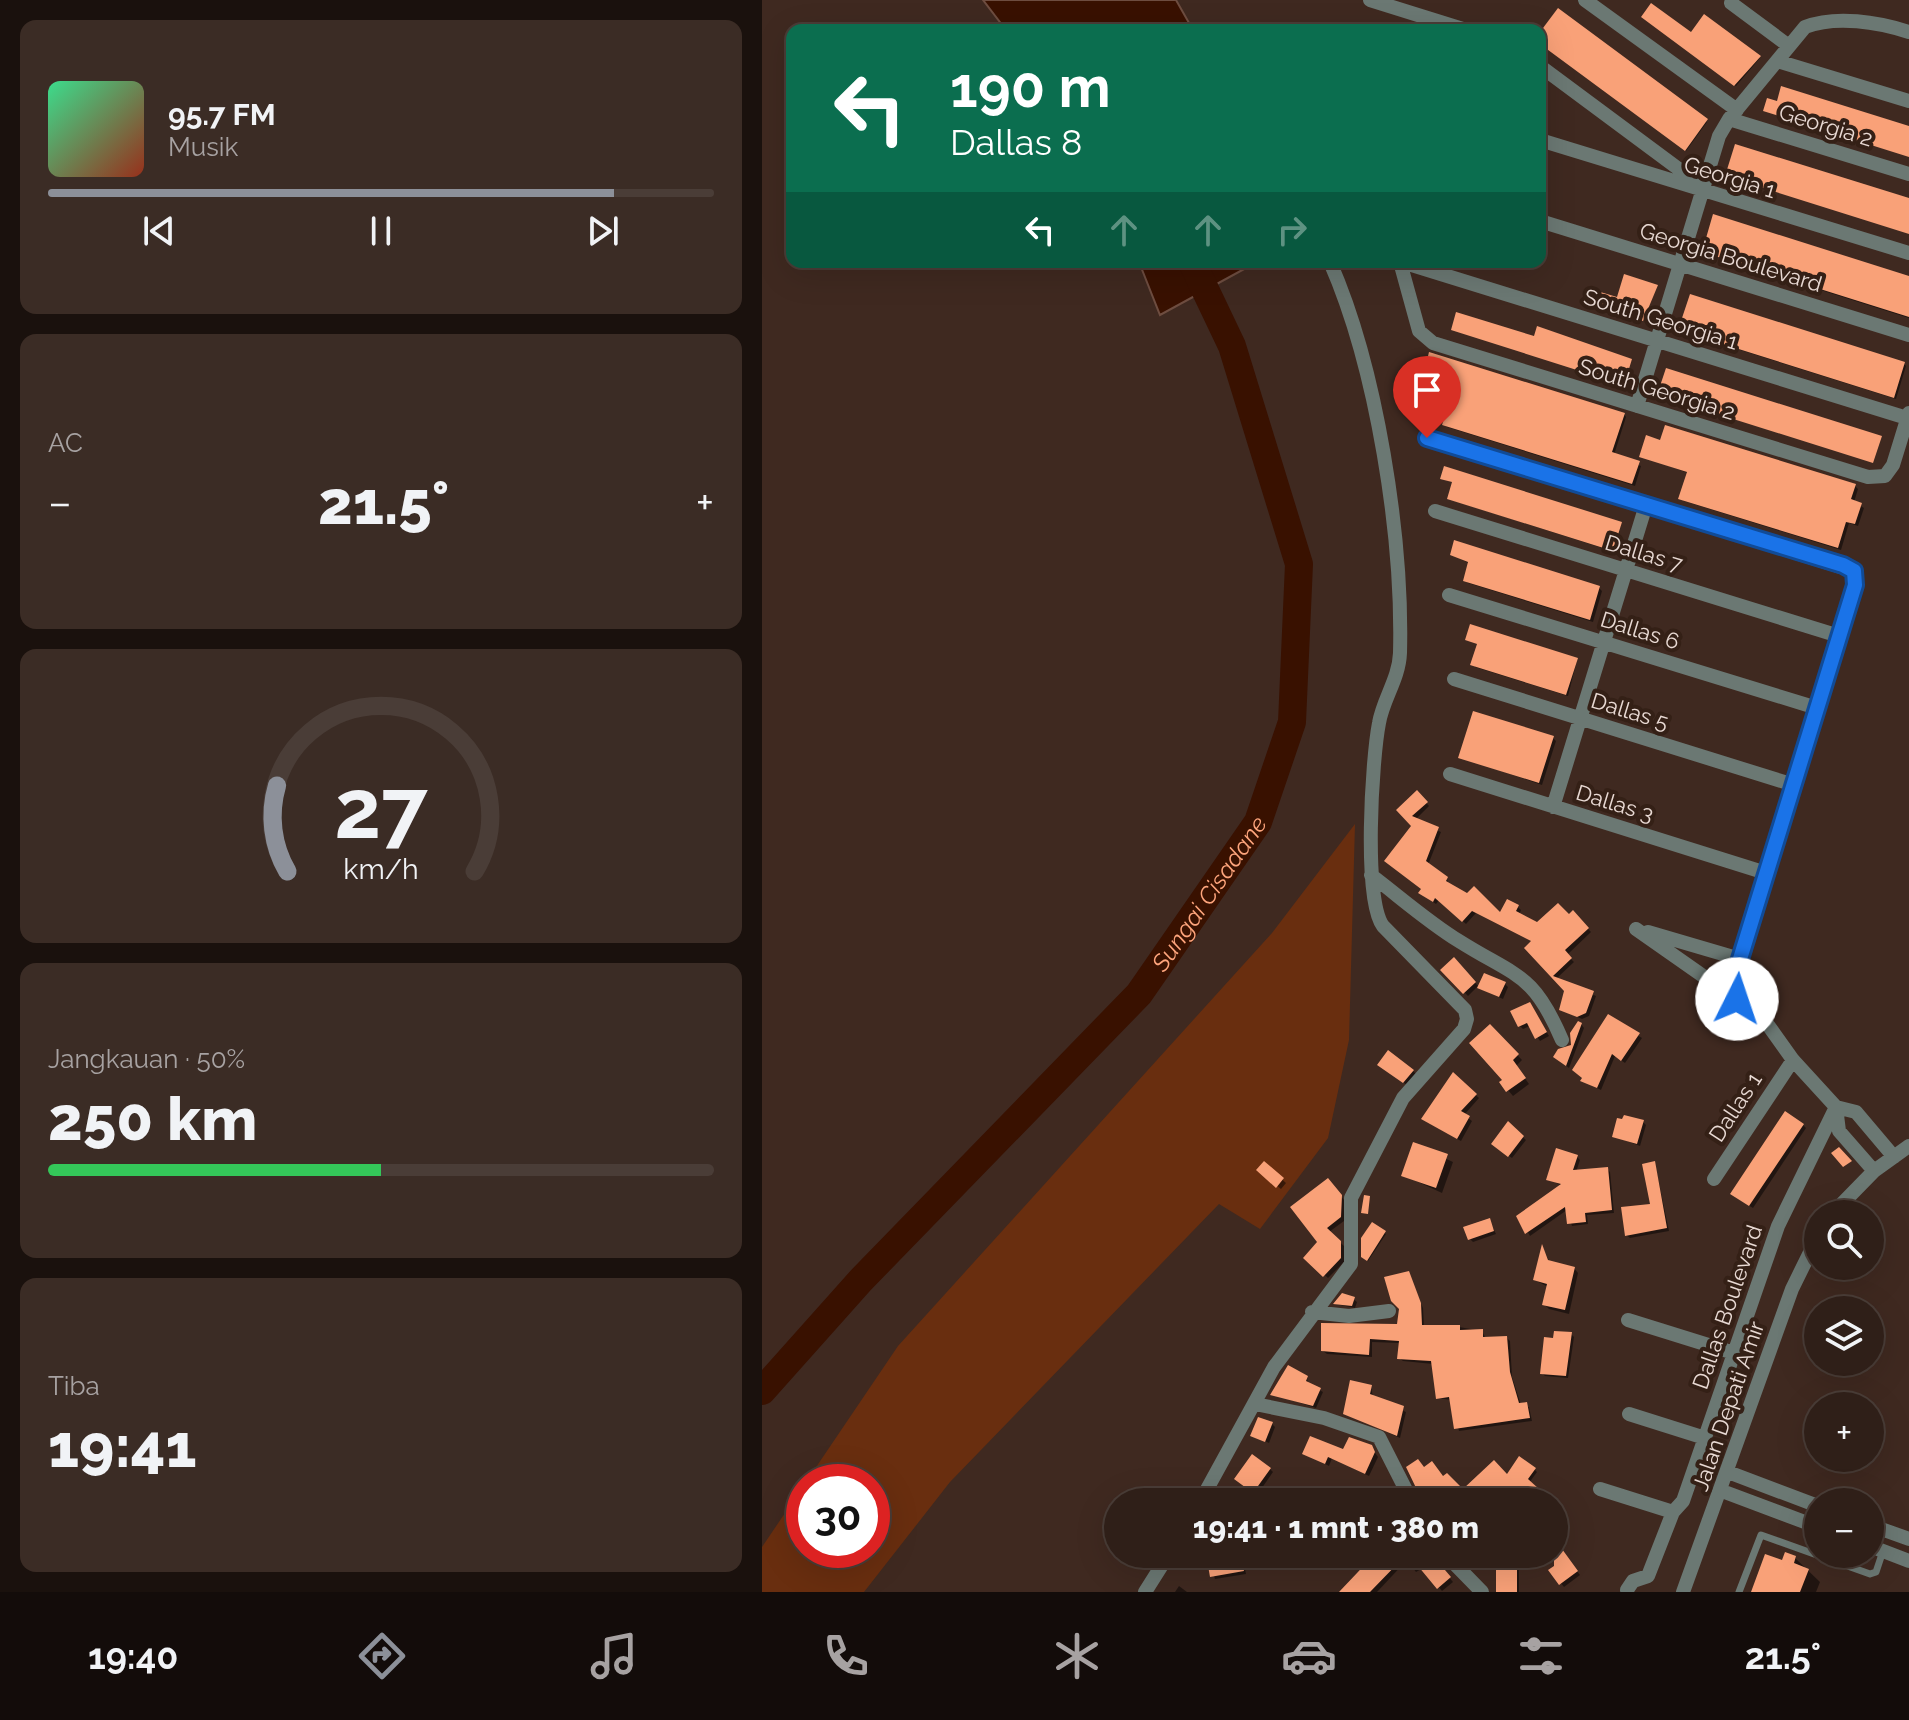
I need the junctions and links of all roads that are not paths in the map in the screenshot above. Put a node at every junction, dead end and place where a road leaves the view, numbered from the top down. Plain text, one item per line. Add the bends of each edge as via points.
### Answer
1 (1370, 0) edge
2 (1585, 0) edge
3 (1731, 3) dead end
4 (1447, 24) edge
5 (1909, 32) edge
6 (1789, 46) junction
7 (1777, 61) junction
8 (1546, 71) edge
9 (1909, 101) edge
10 (1733, 114) junction
11 (1546, 142) edge
12 (1909, 174) edge
13 (1703, 190) junction
14 (1546, 223) edge
15 (1909, 253) edge
16 (1680, 265) junction
17 (1333, 268) edge
18 (1403, 268) edge
19 (1420, 268) edge
20 (1909, 335) edge
21 (1657, 341) junction
22 (1637, 406) junction
23 (1908, 416) edge
24 (1427, 438) dead end
25 (1646, 505) junction
26 (1435, 511) dead end
27 (1626, 571) junction
28 (1449, 595) dead end
29 (1839, 636) junction
30 (1604, 642) junction
31 (1454, 679) dead end
32 (1817, 708) junction
33 (1581, 718) junction
34 (1450, 774) dead end
35 (1794, 785) junction
36 (1553, 807) junction
37 (1766, 873) junction
38 (1371, 875) junction
39 (1740, 959) junction
40 (1737, 999) junction
41 (1562, 1040) dead end
42 (1793, 1060) junction
43 (1836, 1107) junction
44 (1909, 1146) edge
45 (1894, 1157) junction
46 (1874, 1171) junction
47 (1714, 1179) dead end
48 (1846, 1200) edge
49 (1804, 1265) edge
50 (1389, 1311) dead end
51 (1312, 1312) junction
52 (1628, 1320) dead end
53 (1734, 1353) junction
54 (1255, 1404) junction
55 (1629, 1414) dead end
56 (1705, 1438) junction
57 (1728, 1472) junction
58 (1208, 1488) edge
59 (1405, 1488) edge
60 (1600, 1489) dead end
61 (1722, 1491) junction
62 (1804, 1501) edge
63 (1667, 1511) junction
64 (1804, 1522) edge
65 (1884, 1530) edge
66 (1909, 1539) edge
67 (1804, 1550) edge
68 (1884, 1551) edge
69 (1909, 1561) edge
70 (1160, 1568) edge
71 (1459, 1568) edge
72 (1853, 1568) edge
73 (1876, 1568) edge
74 (1627, 1590) edge
75 (1145, 1592) edge
76 (1482, 1592) edge
77 (1683, 1592) edge
78 (1739, 1592) edge

1 - 4 street
2 - 10 street, Georgia 2
3 - 6 street
5 - 6 street via 1880,23 1816,23 1805,27
6 - 7 street
7 - 9 street
7 - 10 street
8 - 13 street, Georgia 1
10 - 12 street, Georgia 2
10 - 13 street via 1719,136
11 - 13 street, Georgia 1
13 - 15 street, Georgia 1
13 - 16 street
14 - 16 street, Georgia Boulevard
16 - 20 street, Georgia Boulevard
16 - 21 street
17 - 38 street via 1373,406 1396,534 1400,657 1379,720
18 - 22 street, South Georgia 2 via 1419,331 1433,343
19 - 21 street, South Georgia 1
21 - 22 street
21 - 23 street, South Georgia 1
22 - 23 street, South Georgia 2 via 1868,477 1885,476 1893,465
24 - 25 street
25 - 27 street
25 - 29 street via 1854,571 1855,585
26 - 27 street, Dallas 7
27 - 29 street, Dallas 7
27 - 30 street
28 - 30 street, Dallas 6
29 - 32 street
30 - 32 street, Dallas 6
30 - 33 street
31 - 33 street, Dallas 5
32 - 35 street
33 - 35 street, Dallas 5
33 - 36 street
34 - 36 street, Dallas 3
35 - 37 street
36 - 37 street, Dallas 3
37 - 39 street
38 - 41 street via 1458,941 1522,976 1550,1012
38 - 51 street via 1379,921 1465,1010 1467,1019 1403,1098 1351,1198 1351,1262
39 - 40 street
39 - 40 street via 1636,929
40 - 42 street via 1763,1018
42 - 43 street
42 - 47 street, Dallas 1
43 - 45 street via 1856,1112
43 - 46 street via 1839,1131
43 - 53 street, Dallas Boulevard via 1778,1226
44 - 45 street
45 - 46 street
46 - 48 street
49 - 57 street, Jalan Depati Amir
50 - 51 street via 1349,1316
51 - 54 street
52 - 53 street
53 - 56 street, Dallas Boulevard
54 - 58 street
54 - 59 street via 1351,1426 1382,1439
55 - 56 street
56 - 63 street, Dallas Boulevard via 1683,1501
57 - 61 street, Jalan Depati Amir
57 - 62 street
60 - 63 street
61 - 64 street
61 - 77 street, Jalan Depati Amir
63 - 74 street, Dallas Boulevard via 1648,1576 1633,1581
65 - 66 street
67 - 78 lane via 1761,1535
68 - 69 street
70 - 75 street
71 - 76 street
72 - 73 lane via 1870,1574

